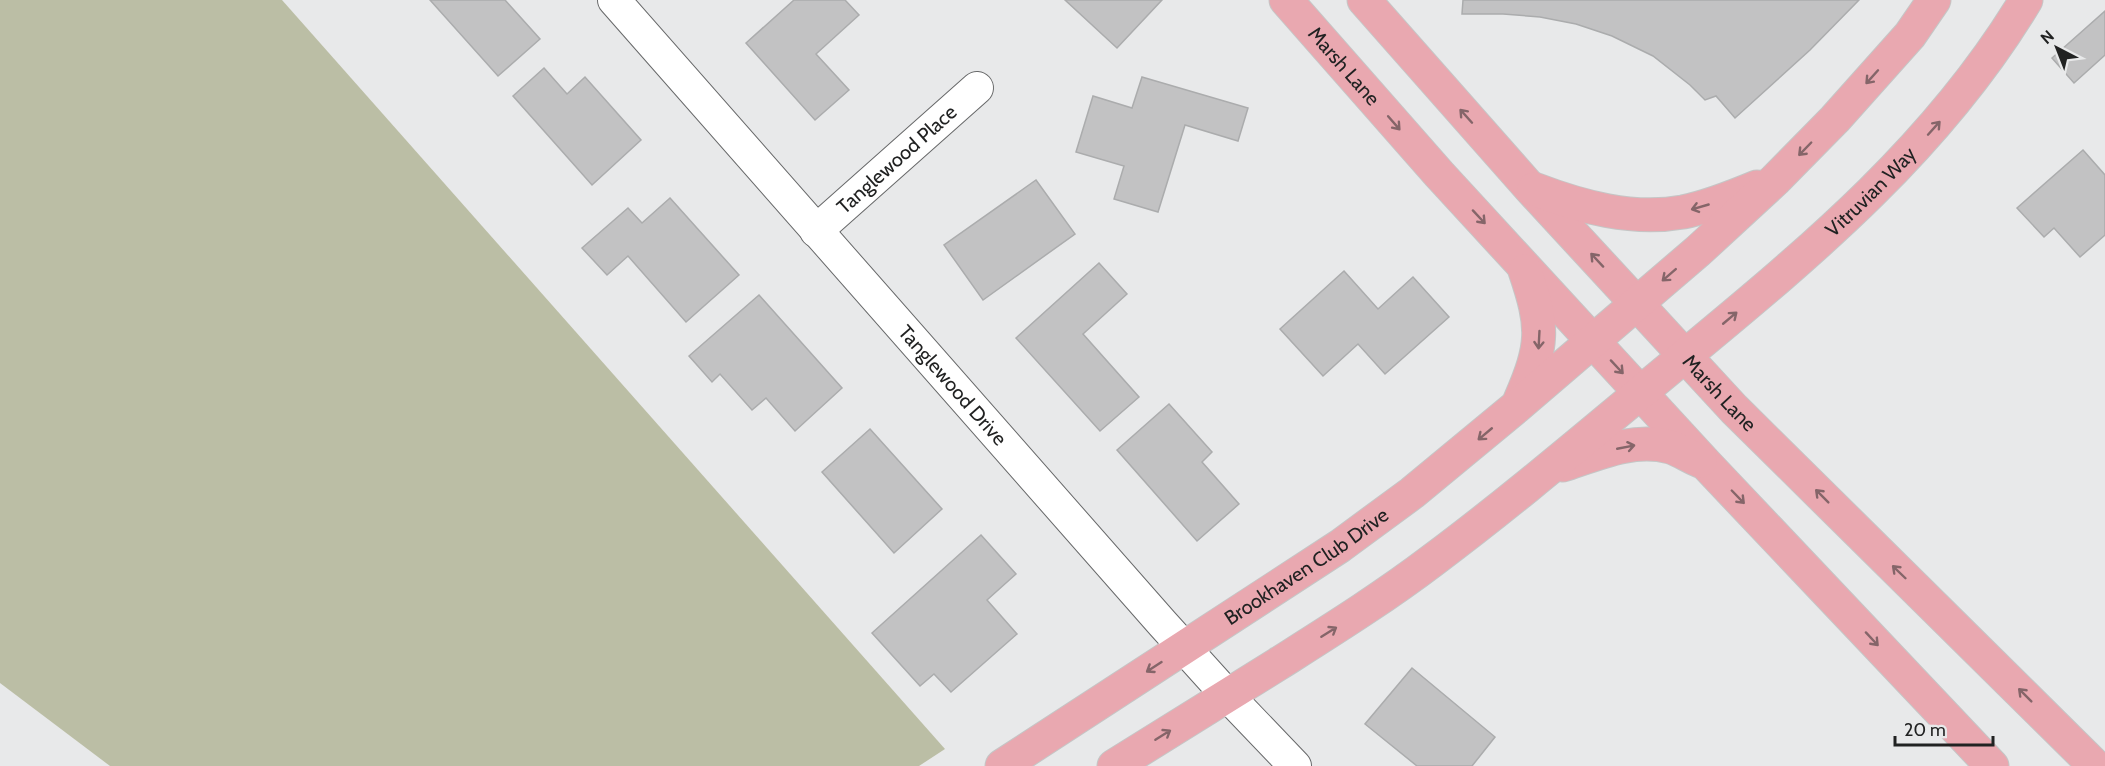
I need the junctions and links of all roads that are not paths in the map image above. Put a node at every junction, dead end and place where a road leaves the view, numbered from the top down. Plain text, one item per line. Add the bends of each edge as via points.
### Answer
1 (614, 0) edge
2 (1286, 0) edge
3 (1364, 0) edge
4 (1934, 0) edge
5 (2026, 0) edge
6 (977, 88) dead end
7 (1775, 180) junction
8 (1530, 188) junction
9 (816, 231) junction
10 (1522, 264) junction
11 (1636, 303) junction
12 (1593, 341) junction
13 (1685, 356) junction
14 (1640, 393) junction
15 (1516, 407) junction
16 (1706, 464) junction
17 (1550, 469) junction
18 (1184, 648) junction
19 (1227, 695) junction
20 (1002, 766) edge
21 (1114, 766) edge
22 (1295, 766) edge
23 (1992, 766) edge
24 (2096, 766) edge

1 - 9 street, Tanglewood Drive
2 -> 10 main road, Marsh Lane
8 -> 3 main road, Marsh Lane
4 -> 7 main road via 1910,35
13 -> 5 main road, Vitruvian Way via 1868,197 1938,123 1990,57
6 - 9 street, Tanglewood Place
7 -> 8 main road via 1718,202 1662,215 1606,210
7 -> 11 main road
11 -> 8 main road, Marsh Lane
9 - 18 street, Tanglewood Drive
10 - 12 main road, Marsh Lane
10 -> 15 main road via 1536,303 1539,332 1538,353
11 - 12 main road
11 - 13 main road, Marsh Lane
12 -> 14 main road, Marsh Lane
12 - 15 main road, Brookhaven Club Drive
13 - 14 main road
24 -> 13 main road, Marsh Lane
14 - 16 main road, Marsh Lane
14 - 17 main road
15 -> 18 main road, Brookhaven Club Drive via 1412,494
17 -> 16 main road via 1631,445 1651,444 1671,448
16 -> 23 main road, Marsh Lane
19 -> 17 main road via 1356,615 1432,562
18 - 19 street, Tanglewood Drive
18 -> 20 main road, Brookhaven Club Drive
21 -> 19 main road
19 - 22 street, Tanglewood Drive

